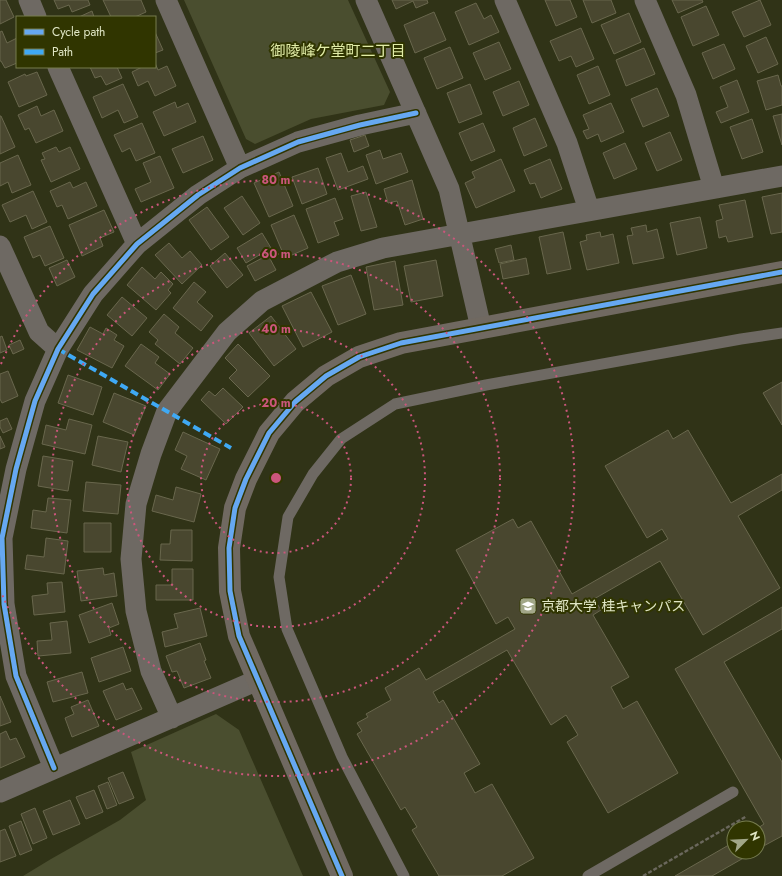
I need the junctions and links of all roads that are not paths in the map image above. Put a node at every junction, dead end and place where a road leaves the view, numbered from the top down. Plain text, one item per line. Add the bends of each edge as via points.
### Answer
1 (29, 0) edge
2 (166, 0) edge
3 (366, 0) edge
4 (505, 0) edge
5 (645, 0) edge
6 (36, 16) edge
7 (58, 68) edge
8 (416, 113) junction
9 (240, 168) junction
10 (782, 176) edge
11 (714, 188) junction
12 (589, 210) junction
13 (460, 234) junction
14 (137, 244) junction
15 (0, 246) edge
16 (782, 272) edge
17 (481, 328) junction
18 (782, 334) edge
19 (58, 349) junction
20 (1, 536) edge
21 (258, 680) junction
22 (172, 718) junction
23 (54, 768) junction
24 (0, 792) edge
25 (733, 792) dead end
26 (342, 876) edge
27 (404, 876) edge
28 (588, 876) edge

1 - 6 street
2 - 9 street
3 - 8 street
4 - 12 street via 567,143
5 - 11 street via 686,95
7 - 14 street
8 - 9 street via 298,142
8 - 13 street via 449,189
9 - 14 street via 198,195
10 - 11 street
11 - 12 street
12 - 13 street
13 - 17 street
13 - 22 street via 383,248 337,262 262,302 227,332 168,410 136,504 131,559 136,611 151,671
14 - 19 street via 94,294
15 - 19 street via 39,332
16 - 17 street
17 - 21 street via 401,343 360,357 326,376 295,402 269,433 238,501 229,548 230,591 239,636
18 - 27 lane via 486,385 395,404 341,439 313,474 288,517 278,577 287,629 342,757
19 - 20 street via 35,401
20 - 23 street via 4,604 16,676
21 - 22 street
21 - 26 street
22 - 23 street
23 - 24 street
25 - 28 lane

